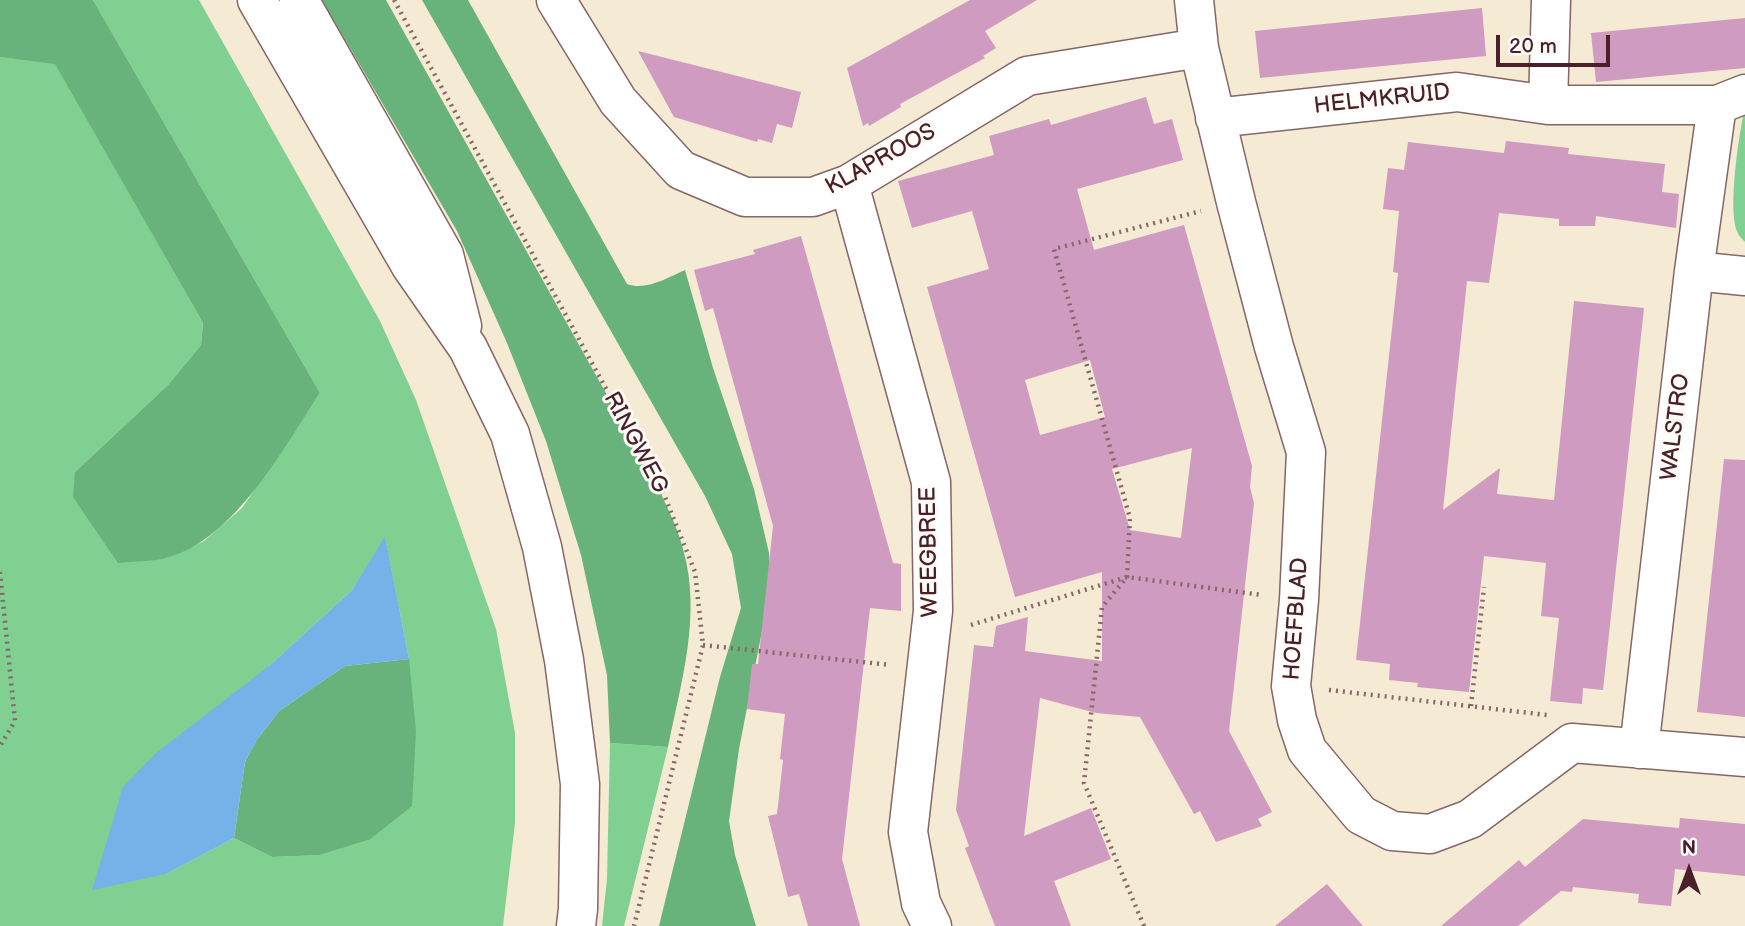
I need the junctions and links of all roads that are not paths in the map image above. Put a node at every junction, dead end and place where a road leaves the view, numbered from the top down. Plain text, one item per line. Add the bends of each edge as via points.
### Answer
1 (257, 0) edge
2 (299, 0) edge
3 (555, 0) edge
4 (1194, 0) edge
5 (1551, 0) edge
6 (1199, 48) junction
7 (1731, 99) edge
8 (1548, 105) junction
9 (1215, 118) junction
10 (849, 184) junction
11 (1694, 271) junction
12 (1745, 276) edge
13 (468, 348) junction
14 (1639, 749) junction
15 (1745, 757) edge
16 (576, 926) edge
17 (932, 926) edge

1 - 13 street via 411,266
2 - 13 street via 444,255
3 - 10 street, KLAPROOS via 618,101 681,170 745,197 813,197
4 - 6 street, HOEFBLAD
5 - 8 street
6 - 9 street, HOEFBLAD
6 - 10 street, KLAPROOS via 1027,76
7 - 8 street, HELMKRUID
7 - 11 street, WALSTRO
8 - 9 street, HELMKRUID via 1457,92
9 - 14 street, HOEFBLAD via 1306,452 1291,686 1307,750 1361,815 1392,831 1430,834 1470,819 1572,743
10 - 17 street, WEEGBREE via 931,482 933,611 908,832 922,903
11 - 12 street
11 - 14 street, WALSTRO
13 - 16 street via 510,434 542,547 564,660 580,784
14 - 15 street

